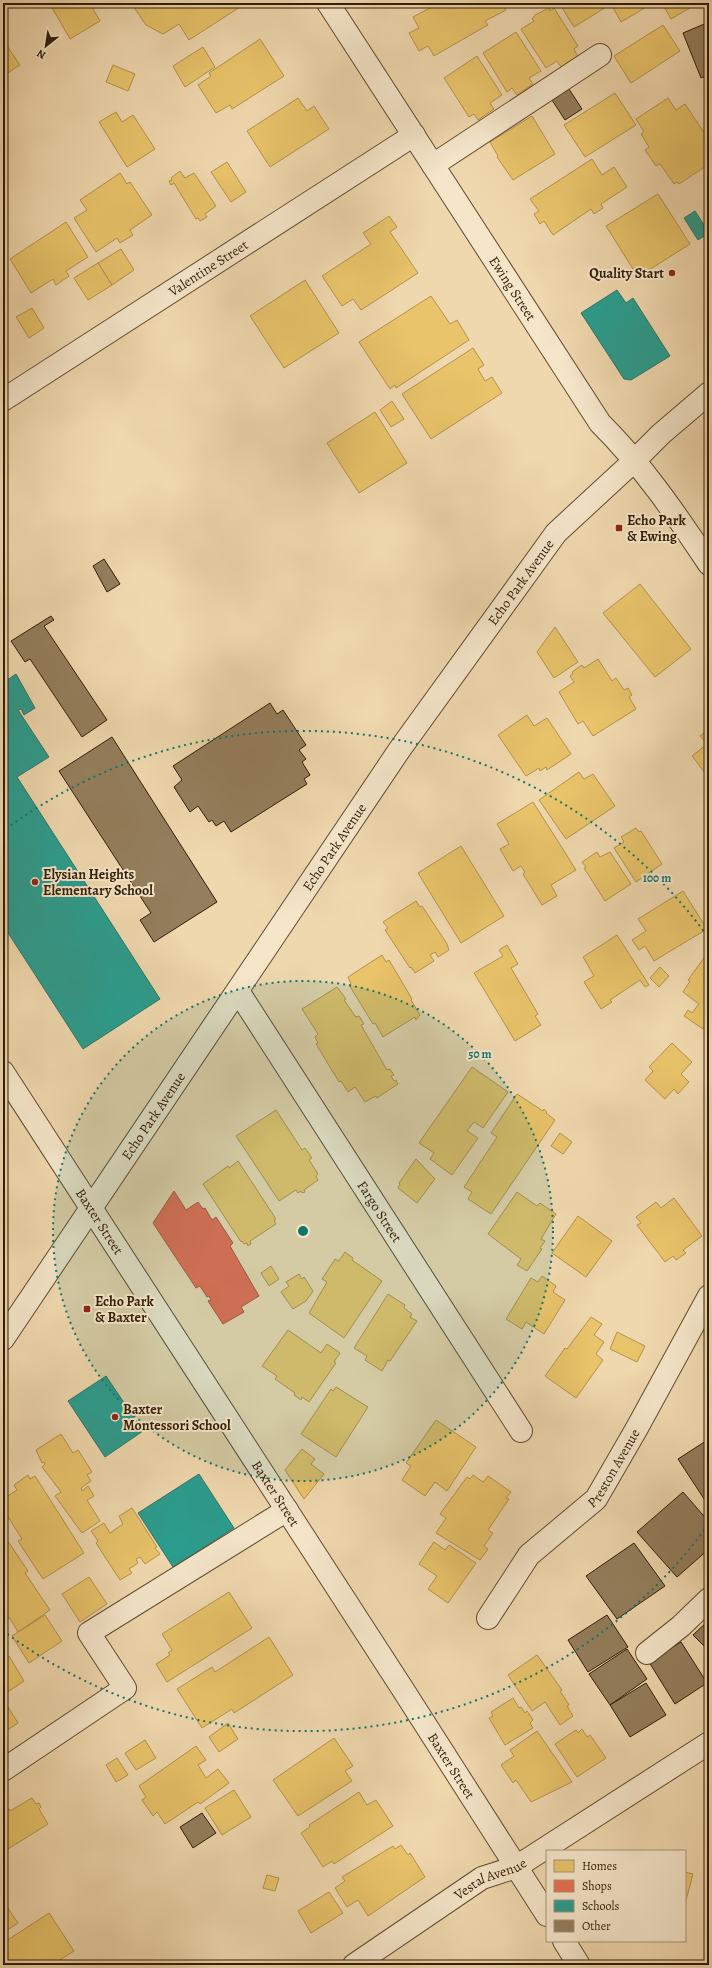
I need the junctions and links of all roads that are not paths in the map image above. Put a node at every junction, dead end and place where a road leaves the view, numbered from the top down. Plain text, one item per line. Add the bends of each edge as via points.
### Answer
1 (328, 3) edge
2 (600, 55) dead end
3 (414, 136) junction
4 (433, 165) junction
5 (709, 393) edge
6 (3, 400) edge
7 (635, 460) junction
8 (709, 564) edge
9 (238, 991) junction
10 (3, 1072) edge
11 (90, 1208) junction
12 (709, 1296) edge
13 (3, 1339) edge
14 (521, 1431) dead end
15 (287, 1510) junction
16 (709, 1599) edge
17 (488, 1618) dead end
18 (647, 1653) dead end
19 (709, 1743) edge
20 (3, 1770) edge
21 (516, 1867) junction
22 (546, 1913) edge
23 (565, 1942) edge
24 (354, 1965) edge
25 (579, 1965) edge

1 - 3 street, Ewing Street
2 - 4 street
3 - 4 street, Ewing Street
3 - 6 street, Valentine Street
4 - 7 street, Ewing Street via 600,423
5 - 7 street, Echo Park Avenue
7 - 8 street, Ewing Street via 668,501
7 - 9 street, Echo Park Avenue via 556,533 400,749
9 - 11 street, Echo Park Avenue
9 - 14 street, Fargo Street
10 - 11 street, Baxter Street
11 - 13 street, Echo Park Avenue
11 - 15 street, Baxter Street
12 - 17 street, Preston Avenue via 596,1499 529,1554
15 - 20 street via 89,1634 125,1688
15 - 21 street, Baxter Street
16 - 18 street
19 - 21 street, Vestal Avenue
21 - 22 street, Baxter Street
21 - 24 street, Vestal Avenue via 482,1878
23 - 25 street

